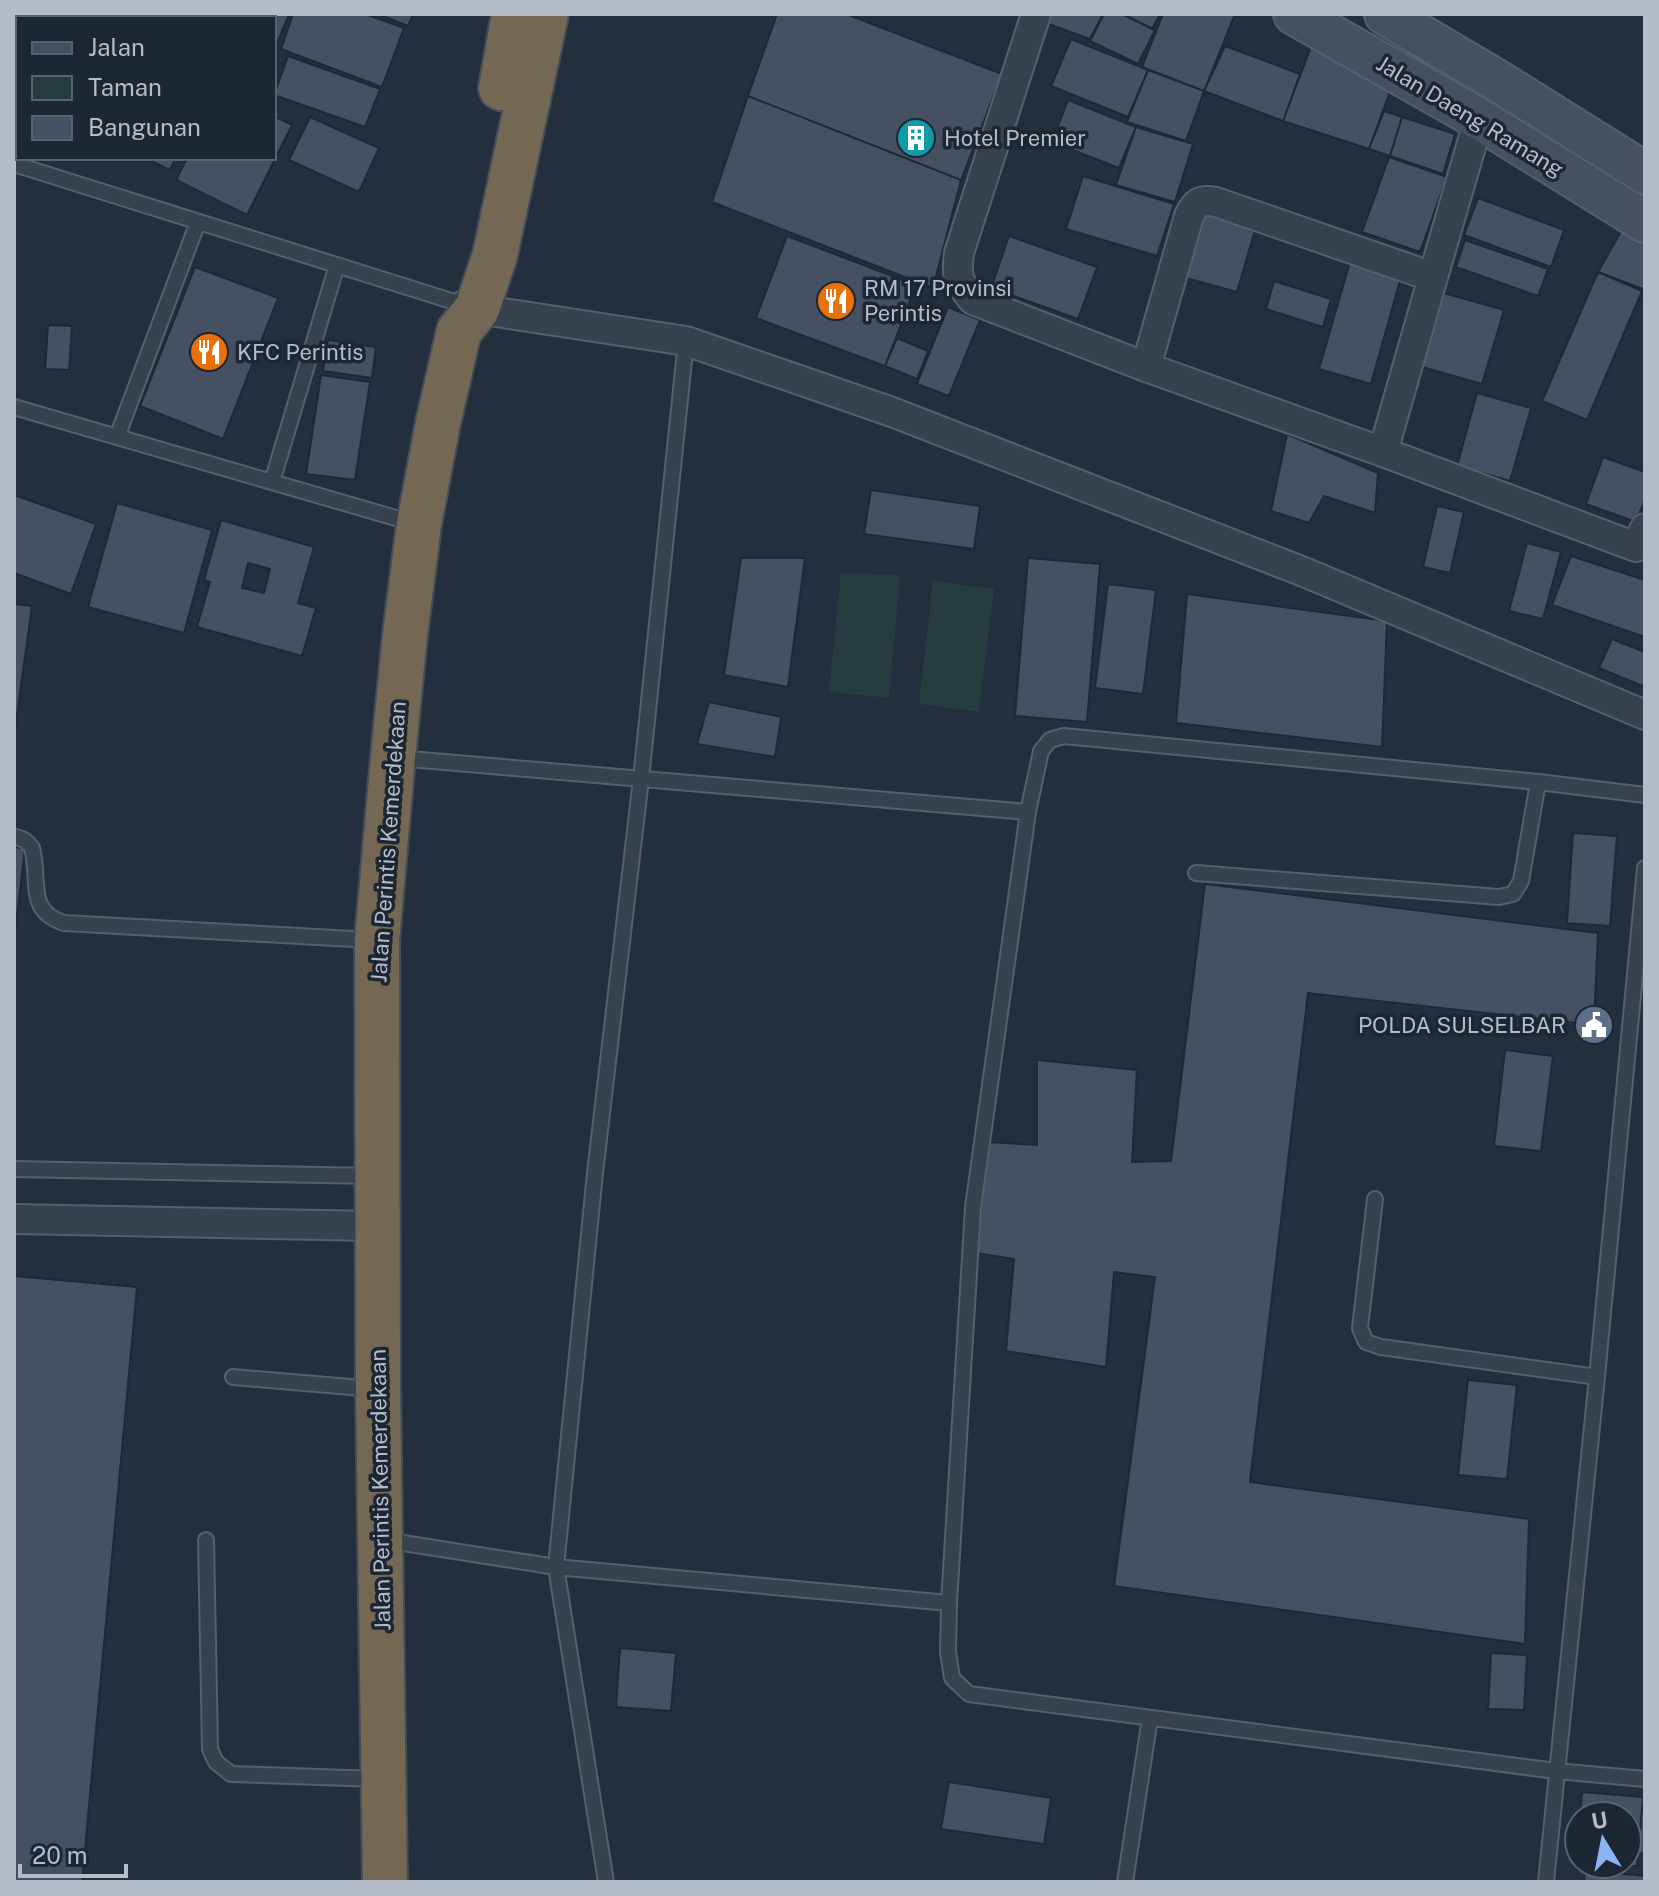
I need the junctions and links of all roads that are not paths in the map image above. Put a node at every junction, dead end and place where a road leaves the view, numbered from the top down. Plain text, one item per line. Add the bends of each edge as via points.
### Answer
1 (514, 14) edge
2 (546, 14) edge
3 (1036, 14) edge
4 (1294, 14) edge
5 (1378, 14) edge
6 (1385, 14) edge
7 (1358, 50) junction
8 (1479, 119) junction
9 (14, 164) edge
10 (1645, 173) edge
11 (198, 222) junction
12 (1645, 222) edge
13 (337, 265) junction
14 (1433, 277) junction
15 (466, 315) junction
16 (686, 341) junction
17 (1146, 367) junction
18 (14, 407) edge
19 (117, 437) junction
20 (1383, 452) junction
21 (272, 482) junction
22 (419, 524) junction
23 (1642, 542) edge
24 (1645, 715) edge
25 (393, 757) junction
26 (641, 779) junction
27 (1538, 782) junction
28 (1645, 795) edge
29 (1028, 812) junction
30 (14, 837) edge
31 (1645, 868) edge
32 (1196, 873) dead end
33 (377, 940) junction
34 (14, 1169) edge
35 (377, 1176) junction
36 (1375, 1199) dead end
37 (14, 1219) edge
38 (377, 1226) junction
39 (233, 1377) dead end
40 (1597, 1377) junction
41 (378, 1390) junction
42 (206, 1540) dead end
43 (380, 1540) junction
44 (556, 1567) junction
45 (949, 1603) junction
46 (1150, 1718) junction
47 (1556, 1771) junction
48 (383, 1779) junction
49 (1645, 1779) edge
50 (385, 1882) edge
51 (606, 1882) edge
52 (1125, 1882) edge
53 (1546, 1882) edge

1 - 15 highway, Jalan Perintis Kemerdekaan via 468,276
2 - 15 highway, Jalan Perintis Kemerdekaan via 495,255
3 - 17 street via 956,272 973,300
4 - 7 main road, Jalan Daeng Ramang
5 - 7 main road
6 - 10 main road, Jalan Daeng Ramang
7 - 8 main road, Jalan Daeng Ramang
8 - 12 main road, Jalan Daeng Ramang
8 - 14 street
9 - 11 lane
11 - 13 lane
11 - 19 lane
13 - 15 lane
13 - 21 lane
14 - 17 street via 1205,200 1189,216
14 - 20 street
15 - 16 street
15 - 22 highway, Jalan Perintis Kemerdekaan
16 - 24 street via 892,412 1289,566
16 - 26 lane
17 - 20 street
18 - 19 lane
19 - 21 lane
20 - 23 street
21 - 22 lane
22 - 25 highway, Jalan Perintis Kemerdekaan
25 - 26 lane
25 - 33 highway, Jalan Perintis Kemerdekaan
26 - 29 lane
26 - 44 lane
27 - 28 lane
27 - 29 lane via 1064,736 1050,740 1041,751
27 - 32 lane via 1521,881 1513,894
29 - 45 lane via 973,1207
30 - 33 lane via 32,848 42,910 64,923
31 - 40 lane
33 - 35 highway, Jalan Perintis Kemerdekaan
34 - 35 lane
35 - 38 highway, Jalan Perintis Kemerdekaan
36 - 40 lane via 1360,1328 1366,1342
37 - 38 street
38 - 41 highway, Jalan Perintis Kemerdekaan
39 - 41 lane
40 - 47 lane
41 - 43 highway, Jalan Perintis Kemerdekaan
42 - 48 lane via 210,1749 216,1762 231,1774
43 - 44 lane
43 - 48 highway, Jalan Perintis Kemerdekaan
44 - 45 lane
44 - 51 lane
45 - 46 lane via 952,1678 969,1694
46 - 47 lane
46 - 52 lane
47 - 49 lane
47 - 53 lane
48 - 50 highway, Jalan Perintis Kemerdekaan

